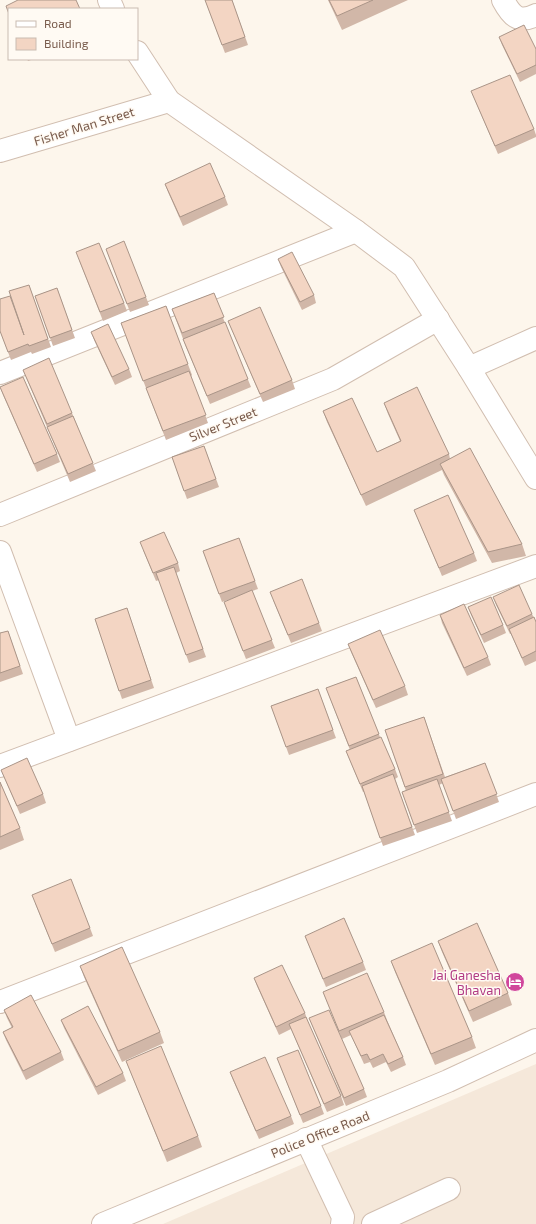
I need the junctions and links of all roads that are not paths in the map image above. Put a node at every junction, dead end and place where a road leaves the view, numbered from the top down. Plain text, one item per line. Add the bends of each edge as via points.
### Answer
1 (503, 0) edge
2 (536, 15) edge
3 (138, 54) edge
4 (169, 101) junction
5 (0, 151) edge
6 (356, 231) junction
7 (438, 319) junction
8 (536, 338) edge
9 (469, 368) junction
10 (0, 373) edge
11 (536, 478) edge
12 (0, 514) edge
13 (0, 552) edge
14 (536, 566) edge
15 (69, 740) junction
16 (0, 766) edge
17 (536, 794) edge
18 (0, 1002) edge
19 (536, 1040) edge
20 (306, 1140) junction
21 (449, 1189) dead end
22 (144, 1216) edge
23 (348, 1222) edge
24 (102, 1224) edge
25 (373, 1224) edge

1 - 2 street via 509,12 518,18
3 - 4 street
4 - 5 street, Fisher Man Street
4 - 6 street
6 - 7 street via 404,267
6 - 10 street
7 - 9 street
7 - 12 street, Silver Street via 332,379
8 - 9 street
9 - 11 street
13 - 15 street
14 - 15 street
15 - 16 street
17 - 18 street
19 - 20 street, Police Office Road via 448,1081
20 - 22 street, Police Office Road
20 - 23 street
21 - 25 street
22 - 24 street, Police Office Road

